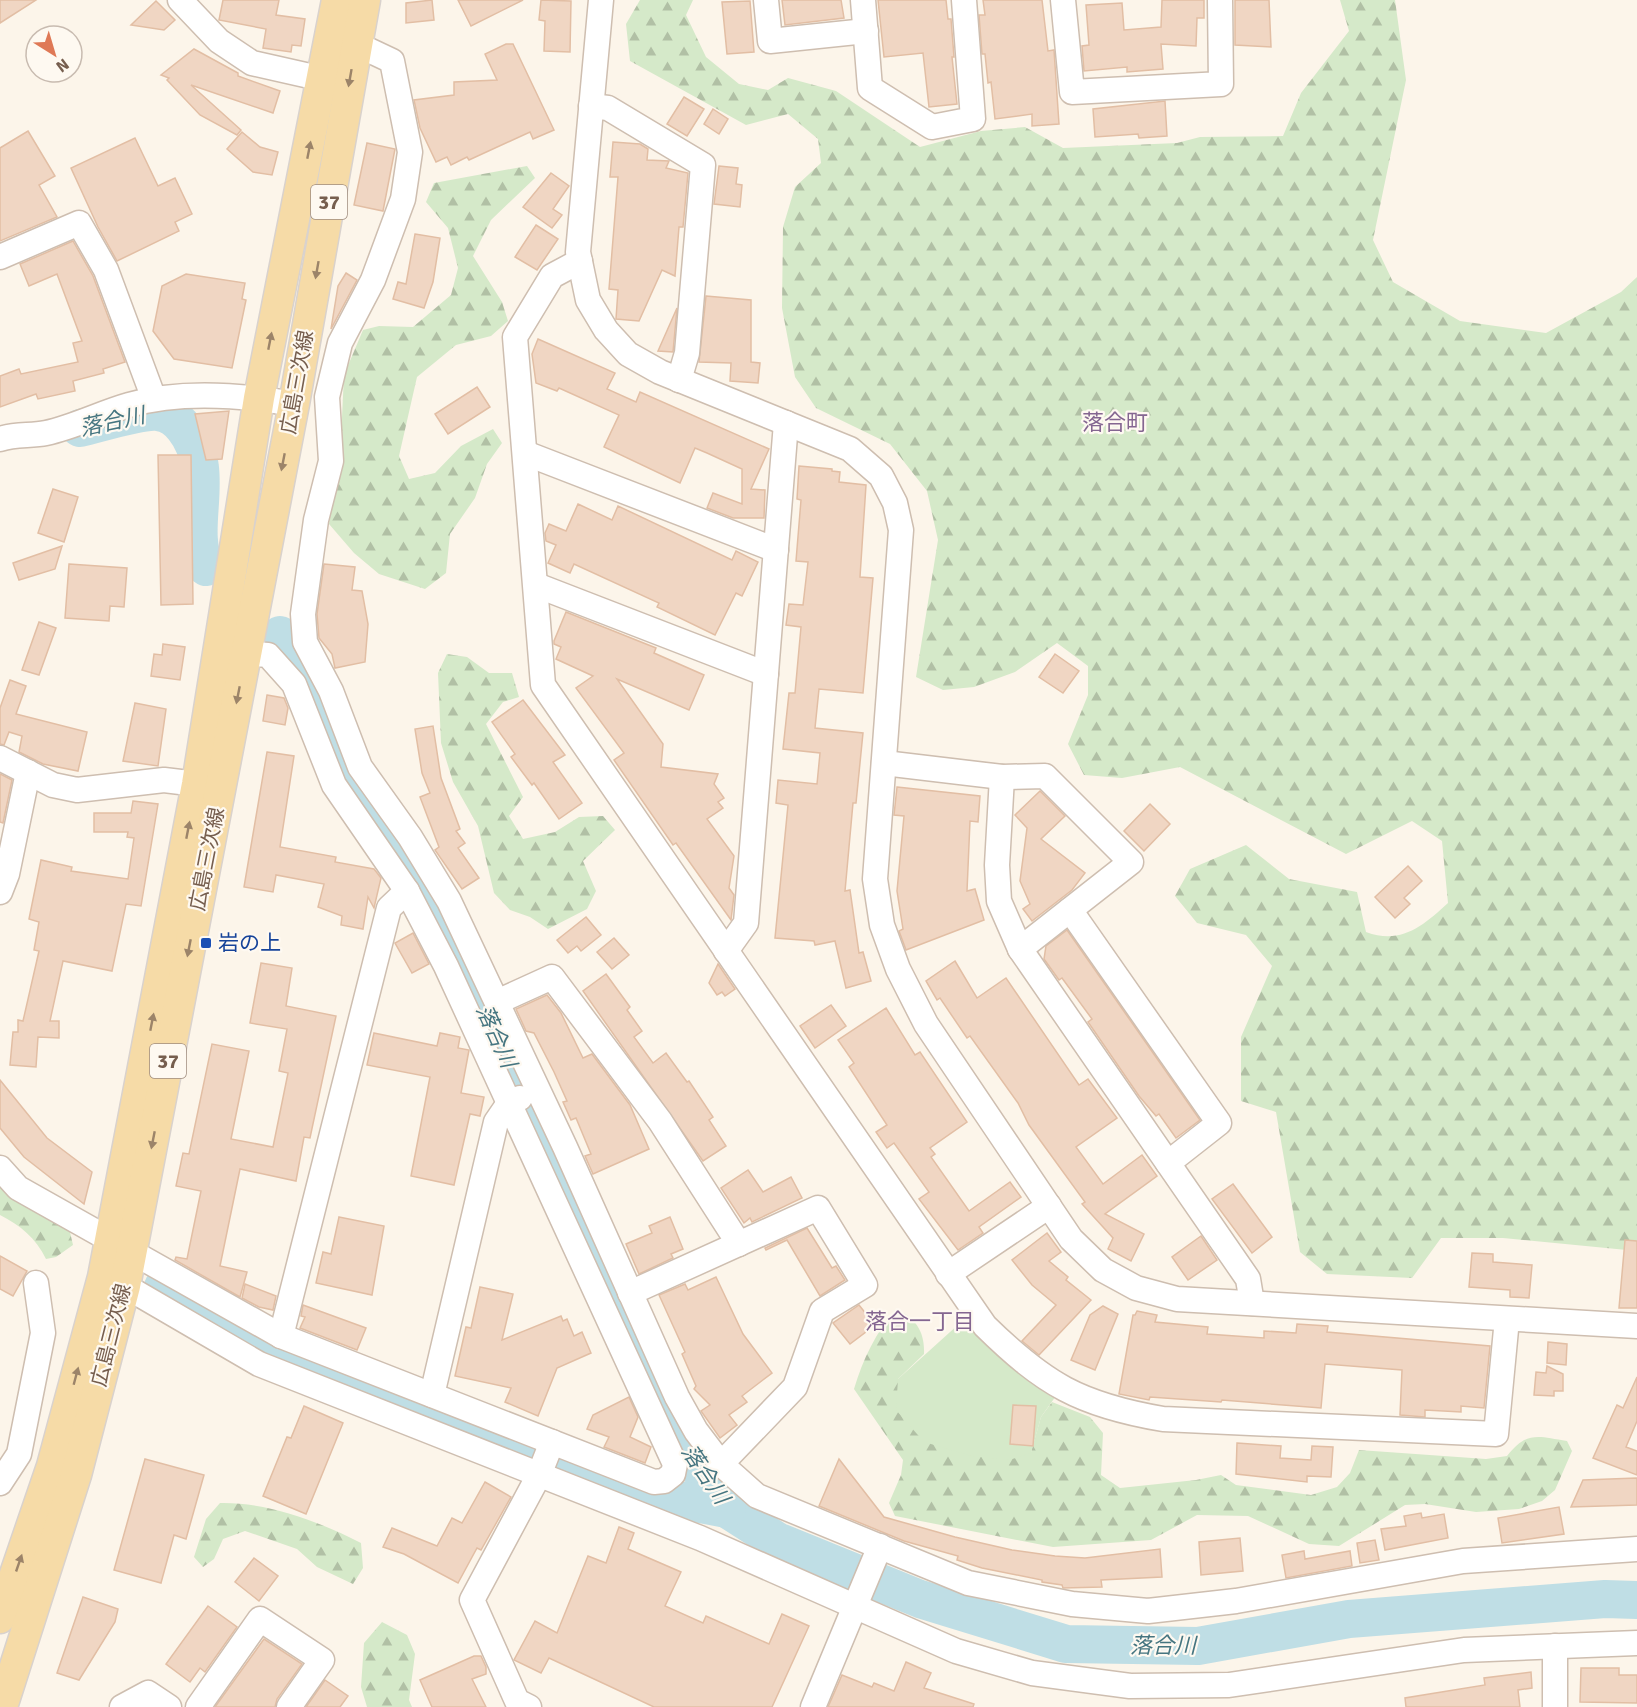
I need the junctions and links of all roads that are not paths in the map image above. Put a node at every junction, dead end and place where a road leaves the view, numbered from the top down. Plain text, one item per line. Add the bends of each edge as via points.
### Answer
1 (180, 0) edge
2 (337, 0) edge
3 (365, 0) edge
4 (601, 0) edge
5 (766, 0) edge
6 (864, 0) edge
7 (964, 0) edge
8 (1063, 0) edge
9 (1220, 0) edge
10 (866, 31) junction
11 (356, 44) junction
12 (323, 79) junction
13 (591, 106) junction
14 (0, 257) edge
15 (580, 261) junction
16 (679, 380) junction
17 (259, 398) junction
18 (154, 399) junction
19 (294, 405) junction
20 (786, 423) junction
21 (0, 439) edge
22 (525, 453) junction
23 (776, 550) junction
24 (536, 585) junction
25 (232, 652) junction
26 (766, 674) junction
27 (0, 758) edge
28 (884, 763) junction
29 (28, 772) junction
30 (1002, 777) junction
31 (197, 784) junction
32 (407, 891) junction
33 (0, 892) edge
34 (1070, 910) junction
35 (1020, 949) junction
36 (726, 951) junction
37 (497, 1002) junction
38 (524, 1096) junction
39 (1168, 1163) junction
40 (0, 1168) edge
41 (1049, 1206) junction
42 (740, 1244) junction
43 (121, 1246) junction
44 (948, 1274) junction
45 (114, 1281) junction
46 (36, 1283) dead end
47 (630, 1293) junction
48 (1252, 1303) junction
49 (1507, 1318) junction
50 (1637, 1326) edge
51 (281, 1336) junction
52 (432, 1395) junction
53 (552, 1442) junction
54 (19, 1454) junction
55 (722, 1464) junction
56 (52, 1466) junction
57 (539, 1475) junction
58 (0, 1482) edge
59 (1637, 1549) edge
60 (878, 1552) junction
61 (857, 1602) junction
62 (0, 1618) edge
63 (1637, 1643) edge
64 (1555, 1646) junction
65 (9, 1659) edge
66 (1231, 1696) edge
67 (2, 1707) edge
68 (122, 1707) edge
69 (169, 1707) edge
70 (198, 1707) edge
71 (290, 1707) edge
72 (529, 1707) edge
73 (813, 1707) edge
74 (1555, 1707) edge

1 - 12 street via 219,40 252,63
2 - 12 main road, 広島三次線 / 37
3 - 11 main road, 広島三次線 / 37
4 - 13 street
5 - 10 street via 770,40
6 - 10 street
7 - 10 street via 973,119 932,127 870,88
8 - 9 street via 1072,92 1221,84
11 -> 19 main road, 広島三次線 / 37
11 - 37 street via 392,61 410,152 403,199 373,280 340,343 327,397 332,461 316,520 303,614 304,642 331,691 360,767 449,901
17 -> 12 main road, 広島三次線 / 37
13 - 15 street
13 - 16 street via 608,108 703,165 687,353
14 - 18 street via 79,223 106,270
15 - 16 street via 588,300 606,330 628,354
15 - 22 street via 552,276 515,337
16 - 20 street
17 - 18 street
17 - 19 street
17 - 25 main road, 広島三次線 / 37
18 - 21 street via 46,433
19 -> 25 main road, 広島三次線 / 37
20 - 23 street
20 - 28 street via 850,449 881,476 896,503 901,530
22 - 23 street
22 - 24 street
23 - 26 street
24 - 26 street
24 - 36 street via 543,685
25 - 31 main road, 広島三次線 / 37
25 - 32 street via 268,655 294,684 334,785
25 -> 43 main road, 広島三次線 / 37
26 - 36 street via 746,923
27 - 29 street
28 - 30 street
28 - 41 street via 875,879 882,925 898,969 926,1024
29 - 31 street via 53,785 77,790 164,780
29 - 33 street
30 - 34 street via 1045,776 1131,862
30 - 35 street via 999,901
43 -> 31 main road, 広島三次線 / 37
32 - 38 street via 446,966
32 - 51 street via 389,908
34 - 35 street
34 - 39 street via 1219,1123
35 - 39 street
36 - 44 street
37 - 38 street
37 - 42 street via 552,977 660,1121
38 - 47 street
38 - 52 street via 496,1122
38 - 53 street via 675,1464 673,1474 654,1482
39 - 48 street via 1248,1279
40 - 43 street via 18,1188
41 - 44 street
41 - 48 street via 1071,1239 1103,1270 1136,1288 1177,1299
42 - 47 street
42 - 55 street via 818,1208 865,1285 822,1311 795,1387
43 - 45 main road, 広島三次線 / 37
43 - 51 street
44 - 49 street via 985,1326 1021,1361 1062,1390 1120,1412 1163,1419 1496,1434
56 -> 45 main road, 広島三次線 / 37
45 - 57 street via 259,1364
45 - 65 main road, 広島三次線 / 37 via 76,1475
46 - 54 street via 43,1334
47 - 55 street via 676,1397
48 - 49 street
49 - 50 street
51 - 52 street
52 - 53 street
53 - 57 street
54 - 56 street
54 - 58 street
55 - 60 street via 757,1496
62 -> 56 main road, 広島三次線 / 37
57 - 61 street
57 - 72 street via 472,1600 517,1701
59 - 60 street via 1463,1561 1236,1601 1148,1611 1072,1604 968,1583
60 - 61 street
61 - 66 street via 956,1651 1032,1673
61 - 73 street
63 - 64 street
64 - 66 street via 1464,1650
64 - 74 street
65 - 67 main road, 広島三次線 / 37
68 - 69 street via 148,1693
70 - 71 street via 260,1619 322,1660

